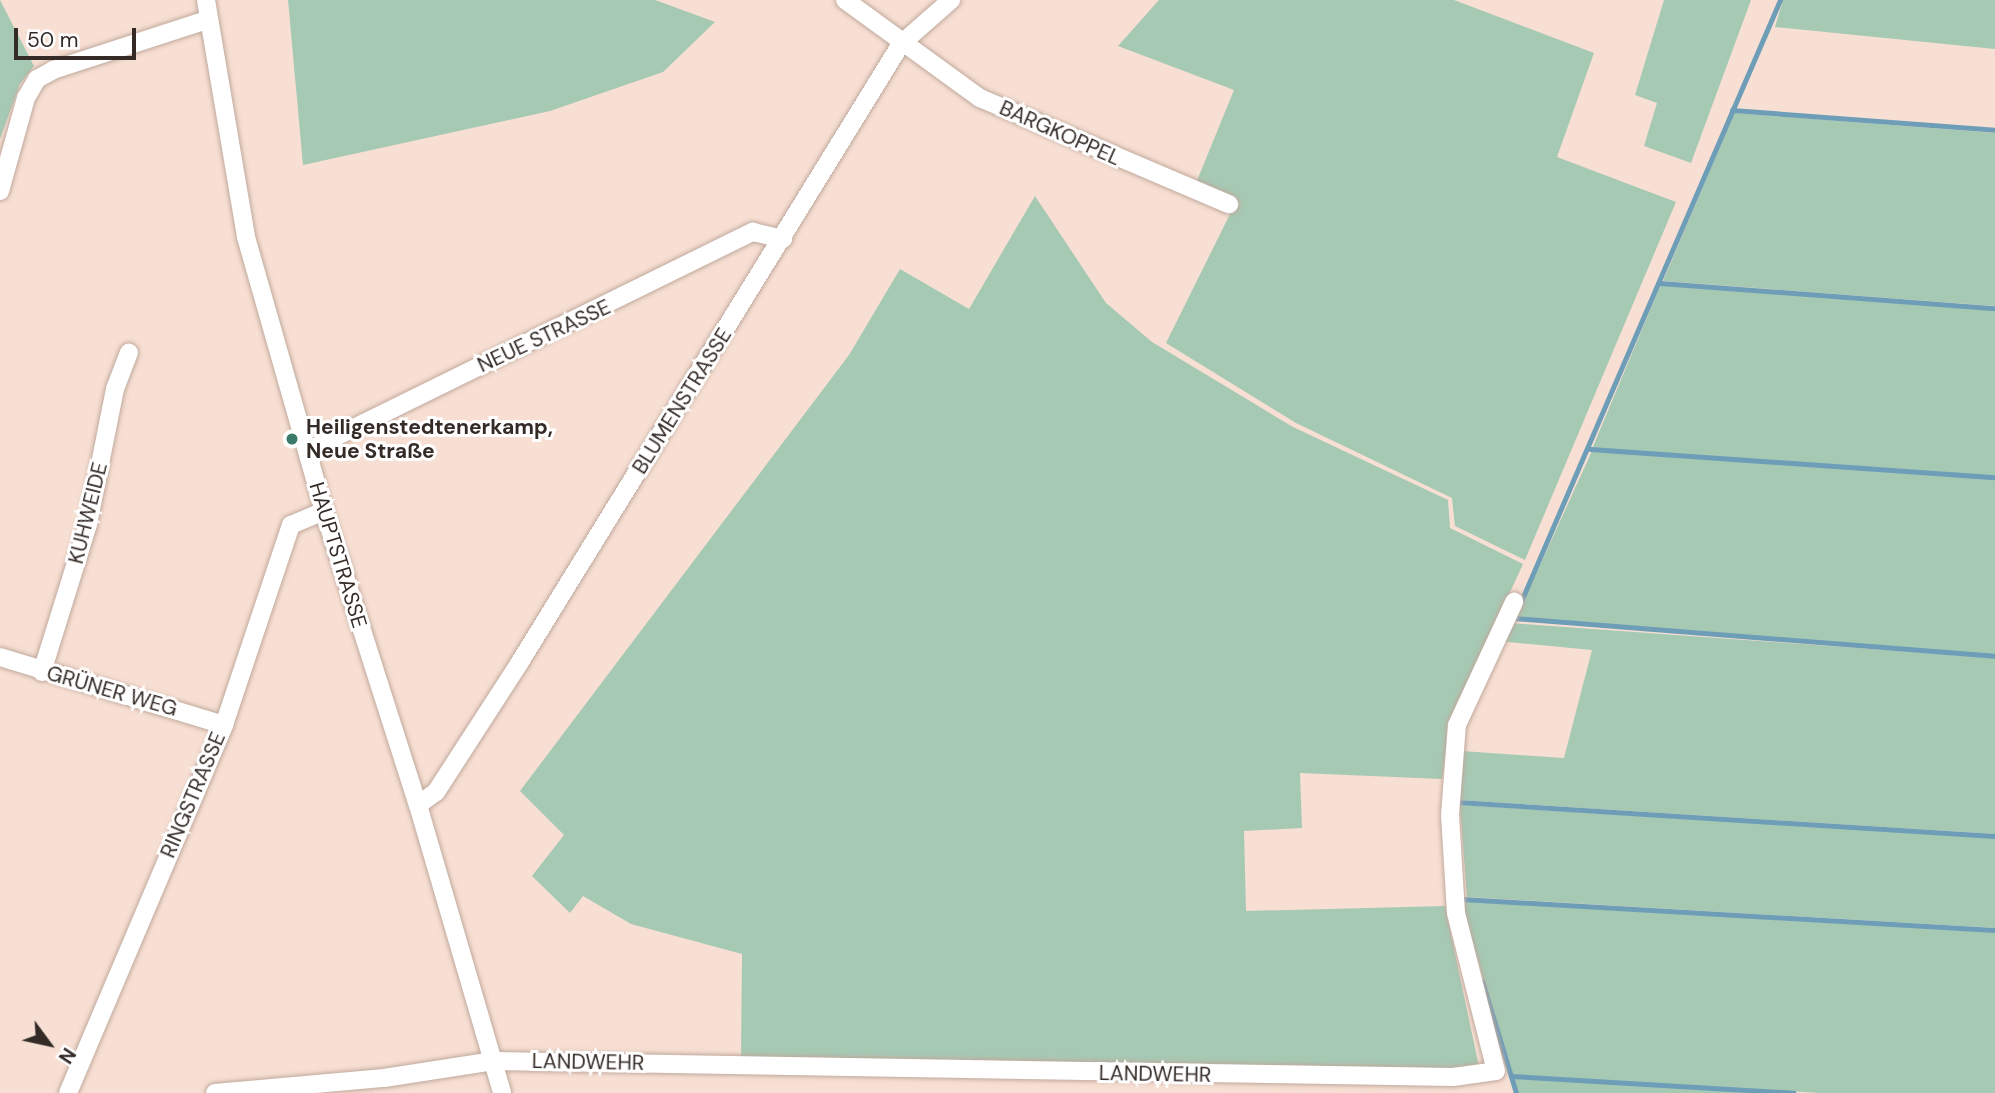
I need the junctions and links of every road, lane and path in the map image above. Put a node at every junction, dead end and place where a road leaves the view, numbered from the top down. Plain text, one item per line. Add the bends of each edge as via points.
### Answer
1 (206, 0) edge
2 (845, 0) edge
3 (951, 0) edge
4 (206, 20) junction
5 (901, 44) junction
6 (3, 182) edge
7 (1229, 204) dead end
8 (783, 239) junction
9 (129, 353) dead end
10 (307, 451) junction
11 (324, 511) junction
12 (1514, 602) dead end
13 (0, 657) edge
14 (41, 671) junction
15 (224, 725) junction
16 (418, 805) junction
17 (494, 1061) junction
18 (68, 1093) edge
19 (215, 1093) edge
20 (502, 1093) edge

1 - 4 street, HAUPTSTRASSE
2 - 5 street, BARGKOPPEL via 884,25
3 - 5 street, BLUMENSTRASSE
4 - 6 street via 37,79 26,98
4 - 10 street, HAUPTSTRASSE via 246,237
5 - 7 street, BARGKOPPEL via 980,98
5 - 8 street, BLUMENSTRASSE
8 - 10 street, NEUE STRASSE via 753,232
8 - 16 street, BLUMENSTRASSE via 486,716 436,792
9 - 14 street, KUHWEIDE via 115,389 88,524
10 - 11 street, HAUPTSTRASSE
11 - 15 street, RINGSTRASSE via 291,525
11 - 16 street, HAUPTSTRASSE
12 - 17 street, LANDWEHR via 1457,725 1450,815 1457,913 1496,1070 1453,1077
13 - 14 street, GRÜNER WEG
14 - 15 street, GRÜNER WEG
15 - 18 street, RINGSTRASSE
16 - 17 street, HAUPTSTRASSE
17 - 19 street
17 - 20 street, HAUPTSTRASSE

